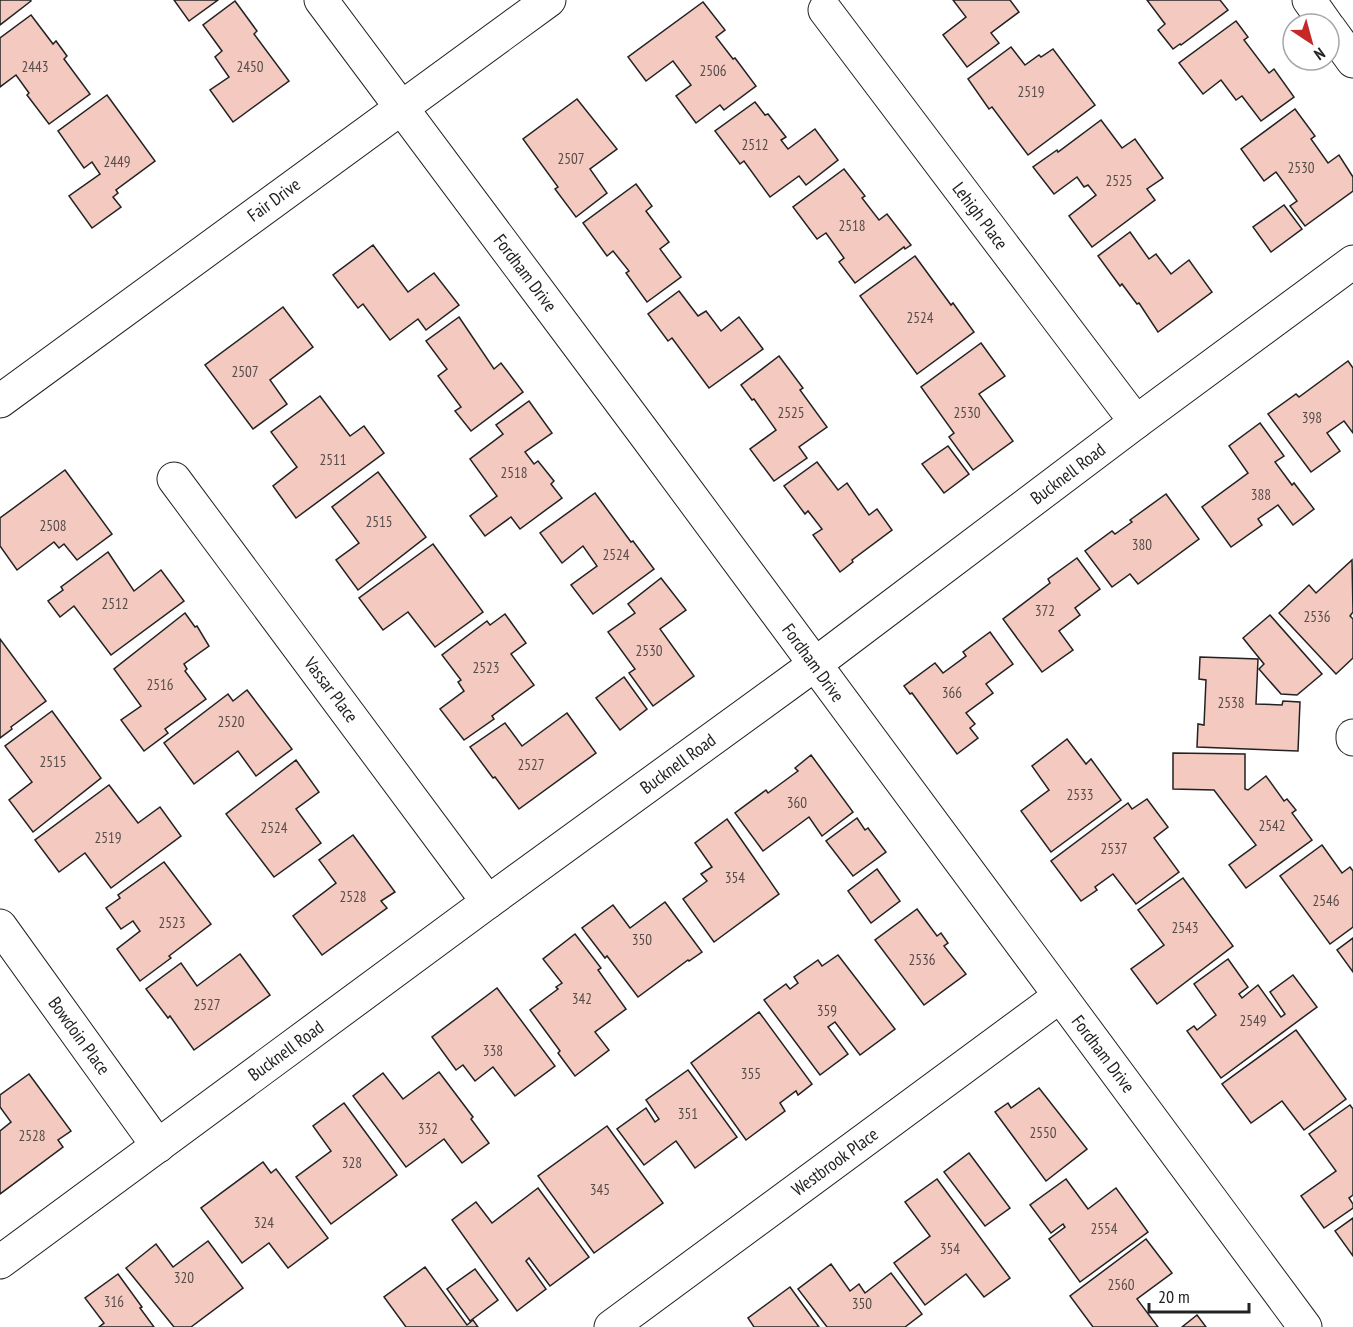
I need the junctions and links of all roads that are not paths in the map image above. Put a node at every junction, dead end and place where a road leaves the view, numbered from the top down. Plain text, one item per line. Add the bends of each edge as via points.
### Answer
1 (321, 0) edge
2 (549, 0) edge
3 (825, 10) dead end
4 (1341, 44) edge
5 (1353, 61) edge
6 (402, 108) junction
7 (1353, 262) edge
8 (0, 401) edge
9 (1136, 422) junction
10 (174, 479) dead end
11 (814, 665) junction
12 (488, 902) junction
13 (0, 926) edge
14 (1060, 996) junction
15 (158, 1146) junction
16 (0, 1262) edge
17 (610, 1327) edge
18 (1305, 1327) edge

1 - 6 street, Fordham Drive
2 - 6 street, Fair Drive
3 - 9 street, Lehigh Place
4 - 5 street
6 - 8 street, Fair Drive
6 - 11 street, Fordham Drive
7 - 9 street, Bucknell Road
9 - 11 street, Bucknell Road
10 - 12 street, Vassar Place
11 - 12 street, Bucknell Road
11 - 14 street, Fordham Drive
12 - 15 street, Bucknell Road
13 - 15 street, Bowdoin Place
14 - 17 street, Westbrook Place
14 - 18 street, Fordham Drive
15 - 16 street, Bucknell Road

